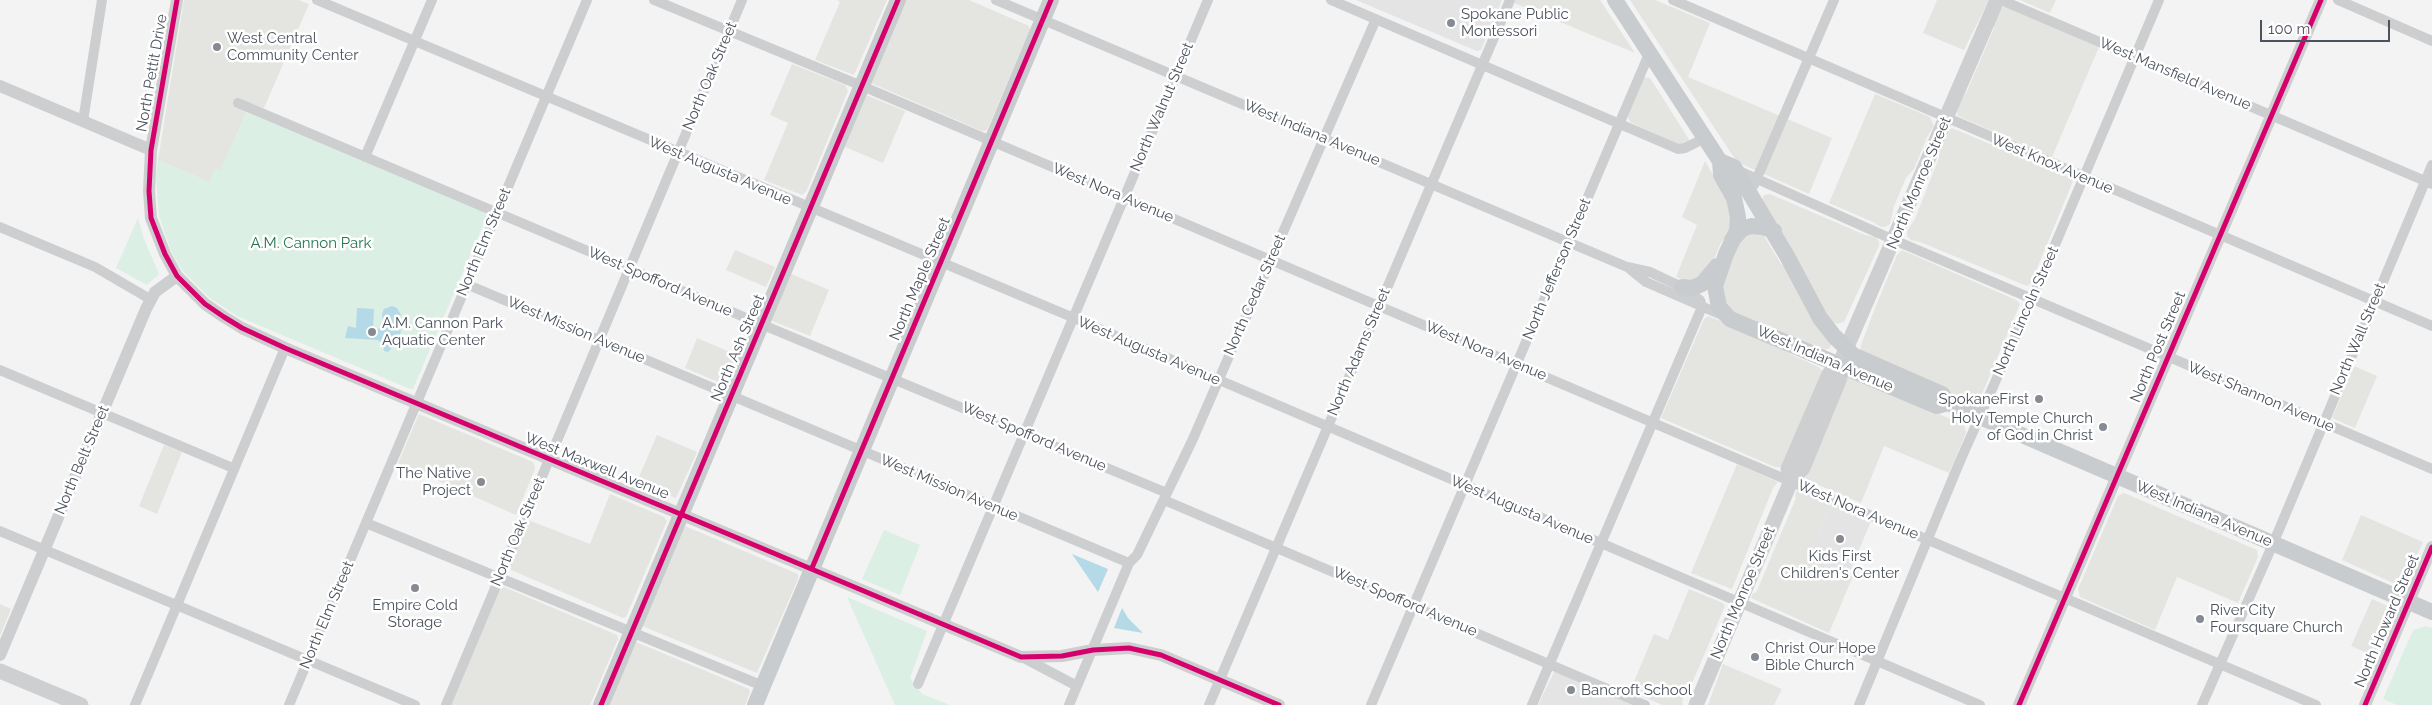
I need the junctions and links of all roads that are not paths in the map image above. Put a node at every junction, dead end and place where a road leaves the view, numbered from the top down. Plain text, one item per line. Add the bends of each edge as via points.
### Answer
1 (102, 0) edge
2 (177, 0) edge
3 (317, 0) edge
4 (432, 0) edge
5 (586, 0) edge
6 (654, 0) edge
7 (742, 0) edge
8 (898, 0) edge
9 (996, 0) edge
10 (1051, 0) edge
11 (1208, 0) edge
12 (1331, 0) edge
13 (1510, 0) edge
14 (1673, 0) edge
15 (1834, 0) edge
16 (1997, 0) edge
17 (2001, 0) edge
18 (2159, 0) edge
19 (2321, 0) edge
20 (2338, 0) edge
21 (1617, 1) edge
22 (1376, 19) junction
23 (1042, 20) junction
24 (729, 31) junction
25 (415, 41) junction
26 (2432, 41) edge
27 (1649, 54) junction
28 (2135, 57) junction
29 (1809, 59) junction
30 (1482, 64) junction
31 (1176, 75) junction
32 (0, 86) edge
33 (862, 86) junction
34 (546, 97) junction
35 (238, 103) dead end
36 (2271, 115) junction
37 (1946, 119) junction
38 (83, 121) junction
39 (1619, 124) junction
40 (1324, 138) junction
41 (1705, 138) junction
42 (991, 142) junction
43 (151, 150) junction
44 (678, 152) junction
45 (365, 157) junction
46 (2432, 165) edge
47 (1724, 171) junction
48 (2083, 178) junction
49 (2429, 182) edge
50 (1431, 184) junction
51 (1754, 186) junction
52 (1124, 198) junction
53 (810, 209) junction
54 (496, 213) junction
55 (1770, 226) junction
56 (0, 227) edge
57 (2220, 235) junction
58 (1894, 240) junction
59 (1569, 242) junction
60 (1728, 248) junction
61 (1271, 260) junction
62 (940, 263) junction
63 (1627, 267) junction
64 (629, 268) junction
65 (177, 276) junction
66 (466, 284) junction
67 (1682, 287) junction
68 (150, 299) junction
69 (2032, 299) junction
70 (2374, 301) junction
71 (1379, 306) junction
72 (1702, 307) junction
73 (1074, 318) junction
74 (1730, 319) junction
75 (761, 324) junction
76 (2432, 326) edge
77 (599, 340) junction
78 (285, 348) junction
79 (1846, 349) junction
80 (2168, 357) junction
81 (1517, 364) junction
82 (1839, 365) junction
83 (0, 370) edge
84 (892, 378) junction
85 (1218, 380) junction
86 (731, 396) junction
87 (416, 403) junction
88 (1948, 403) junction
89 (102, 414) junction
90 (1980, 417) junction
91 (2323, 422) junction
92 (1654, 423) junction
93 (1328, 427) junction
94 (1026, 434) junction
95 (861, 451) junction
96 (549, 459) junction
97 (233, 468) junction
98 (2432, 469) edge
99 (2116, 476) junction
100 (1791, 481) junction
101 (1465, 486) junction
102 (1165, 496) junction
103 (995, 507) junction
104 (682, 514) junction
105 (366, 523) junction
106 (0, 531) edge
107 (1929, 539) junction
108 (1602, 544) junction
109 (2273, 544) junction
110 (1276, 547) junction
111 (2432, 547) edge
112 (44, 550) junction
113 (1128, 563) junction
114 (812, 568) junction
115 (500, 577) junction
116 (2065, 598) junction
117 (1740, 602) junction
118 (2409, 602) junction
119 (177, 606) junction
120 (1413, 606) junction
121 (2432, 612) edge
122 (944, 624) junction
123 (632, 631) junction
124 (1093, 650) junction
125 (0, 655) edge
126 (1021, 657) junction
127 (308, 660) junction
128 (1878, 661) junction
129 (1549, 664) junction
130 (2220, 664) junction
131 (0, 671) edge
132 (1219, 680) junction
133 (918, 684) dead end
134 (763, 686) junction
135 (1077, 686) junction
136 (81, 705) edge
137 (135, 705) edge
138 (289, 705) edge
139 (415, 705) edge
140 (446, 705) edge
141 (601, 705) edge
142 (755, 705) edge
143 (1069, 705) edge
144 (1209, 705) edge
145 (1279, 705) edge
146 (1371, 705) edge
147 (1532, 705) edge
148 (1646, 705) edge
149 (1696, 705) edge
150 (1859, 705) edge
151 (1980, 705) edge
152 (2019, 705) edge
153 (2202, 705) edge
154 (2316, 705) edge
155 (2365, 705) edge

1 - 38 street
2 - 43 street, North Pettit Drive
3 - 25 street, West Augusta Avenue
4 - 25 street
5 - 34 street, North Elm Street
6 - 24 street, West Nora Avenue
7 - 24 street, North Oak Street
8 - 33 main road, North Ash Street
9 - 23 street, West Indiana Avenue
10 - 23 main road, North Maple Street
11 - 31 street, North Walnut Street
12 - 22 street
13 - 30 street, North Adams Street
14 - 29 street, West Knox Avenue
15 - 29 street
16 - 37 main road, North Monroe Street
17 - 28 street, West Mansfield Avenue
18 - 28 street, North Lincoln Street
19 - 36 street, North Post Street
20 - 26 street
21 - 27 main road
22 - 30 street
22 - 40 street, North Cedar Street
23 - 31 street, West Indiana Avenue
23 - 42 main road, North Maple Street
24 - 33 street, West Nora Avenue
24 - 44 street, North Oak Street
25 - 34 street, West Augusta Avenue
25 - 45 street
27 - 39 street, North Jefferson Street
27 - 41 main road
28 - 36 street, West Mansfield Avenue
28 - 48 street, North Lincoln Street
29 - 37 street, West Knox Avenue
29 - 51 street
30 - 39 street
30 - 50 street, North Adams Street
31 - 40 street, West Indiana Avenue
31 - 52 street, North Walnut Street
32 - 38 street
33 - 42 street, West Nora Avenue
33 - 53 main road, North Ash Street
34 - 44 street, West Augusta Avenue
34 - 54 street, North Elm Street
35 - 45 street, West Spofford Avenue
36 - 49 street, West Mansfield Avenue
36 - 57 street, North Post Street
37 - 48 street, West Knox Avenue
37 - 58 main road, North Monroe Street
38 - 43 street
39 - 41 street via 1678,149
39 - 59 street, North Jefferson Street
40 - 50 street, West Indiana Avenue
40 - 61 street, North Cedar Street
41 - 47 main road
42 - 52 street, West Nora Avenue
42 - 62 main road, North Maple Street
43 - 65 street, North Pettit Drive via 151,218 164,254
44 - 53 street, West Augusta Avenue
44 - 64 street, North Oak Street
45 - 54 street, West Spofford Avenue
46 - 49 street, North Wall Street
47 - 51 main road via 1739,192
47 - 60 main road via 1734,198 1738,224
48 - 57 street, West Knox Avenue
48 - 69 street, North Lincoln Street
49 - 70 street, North Wall Street
50 - 59 street, West Indiana Avenue
50 - 71 street, North Adams Street
51 - 55 main road, West Indiana Avenue
51 - 58 street, West Shannon Avenue
52 - 61 street, West Nora Avenue
52 - 73 street, North Walnut Street
53 - 62 street, West Augusta Avenue
53 - 75 main road, North Ash Street
54 - 64 street, West Spofford Avenue
54 - 66 street, North Elm Street
55 - 60 main road via 1751,226 1742,230
55 - 79 main road, West Indiana Avenue via 1820,318
56 - 68 street via 95,267
57 - 70 street, West Knox Avenue
57 - 80 street, North Post Street
58 - 69 street, West Shannon Avenue
58 - 79 main road, North Monroe Street
59 - 63 street, West Indiana Avenue
59 - 81 street, North Jefferson Street
60 - 67 main road via 1702,284
60 - 74 main road via 1715,286 1720,306
61 - 71 street, West Nora Avenue
61 - 85 street, North Cedar Street
62 - 73 street, West Augusta Avenue
62 - 84 main road, North Maple Street
63 - 67 street, West Indiana Avenue via 1650,272
63 - 72 street, West Indiana Avenue via 1646,282
64 - 75 street, West Spofford Avenue
64 - 77 street, North Oak Street
65 - 68 street, North Belt Street
65 - 78 street, West Maxwell Avenue via 218,313
66 - 77 street, West Mission Avenue
66 - 87 street, North Elm Street
67 - 72 street, West Indiana Avenue via 1701,301
68 - 89 street, North Belt Street
69 - 80 street, West Shannon Avenue
69 - 90 street, North Lincoln Street
70 - 76 street, West Knox Avenue
70 - 91 street, North Wall Street
71 - 81 street, West Nora Avenue
71 - 93 street, North Adams Street
72 - 74 street, West Indiana Avenue
72 - 92 street
73 - 85 street, West Augusta Avenue
73 - 94 street, North Walnut Street
74 - 82 main road, West Indiana Avenue
75 - 84 street, West Spofford Avenue
75 - 86 main road, North Ash Street
77 - 86 street, West Mission Avenue
77 - 96 street, North Oak Street
78 - 87 street, West Maxwell Avenue
78 - 97 street
79 - 82 main road, North Monroe Street
79 - 88 main road, West Indiana Avenue via 1859,358 1942,394
80 - 91 street, West Shannon Avenue
80 - 99 street, North Post Street
81 - 92 street, West Nora Avenue
81 - 101 street, North Jefferson Street
82 - 88 main road, West Indiana Avenue via 1937,406
82 - 100 main road, North Monroe Street via 1829,374 1788,469
83 - 89 street
84 - 94 street, West Spofford Avenue
84 - 95 main road, North Maple Street
85 - 93 street, West Augusta Avenue
85 - 102 street, North Cedar Street
86 - 95 street, West Mission Avenue
86 - 104 main road, North Ash Street
87 - 96 street, West Maxwell Avenue
87 - 105 street, North Elm Street
88 - 90 main road, West Indiana Avenue
89 - 97 street
89 - 112 street, North Belt Street
90 - 99 main road, West Indiana Avenue
90 - 107 street, North Lincoln Street
91 - 98 street, West Shannon Avenue
91 - 109 street, North Wall Street
92 - 100 street, West Nora Avenue
92 - 108 street
93 - 101 street, West Augusta Avenue
93 - 110 street, North Adams Street
94 - 102 street, West Spofford Avenue
94 - 103 street, North Walnut Street
95 - 103 street, West Mission Avenue
95 - 114 main road, North Maple Street
96 - 104 street, West Maxwell Avenue
96 - 115 street, North Oak Street
97 - 119 street
99 - 109 main road, West Indiana Avenue
99 - 116 street, North Post Street
100 - 107 street, West Nora Avenue
100 - 117 main road, North Monroe Street
101 - 108 street, West Augusta Avenue
101 - 120 street, North Jefferson Street
102 - 110 street, West Spofford Avenue
102 - 113 street, North Cedar Street via 1135,558
103 - 113 street, West Mission Avenue
103 - 122 street, North Walnut Street
104 - 114 street, West Maxwell Avenue
104 - 123 main road, North Ash Street
105 - 115 street
105 - 127 street, North Elm Street
106 - 112 street
107 - 116 street, West Nora Avenue
107 - 128 street, North Lincoln Street
108 - 117 street, West Augusta Avenue
108 - 129 street
109 - 118 main road, West Indiana Avenue
109 - 130 street, North Wall Street
110 - 120 street, West Spofford Avenue
110 - 132 street, North Adams Street
111 - 118 street, North Howard Street
112 - 119 street
112 - 125 street, North Belt Street
113 - 124 street, North Cedar Street
114 - 122 street, West Maxwell Avenue
114 - 134 main road, North Maple Street
115 - 123 street
115 - 140 street, North Oak Street
116 - 130 street, West Nora Avenue
116 - 152 street, North Post Street
117 - 128 street, West Augusta Avenue
117 - 149 main road, North Monroe Street
118 - 121 main road, West Indiana Avenue
118 - 155 street, North Howard Street
119 - 127 street
119 - 137 street
120 - 129 street, West Spofford Avenue
120 - 146 street, North Jefferson Street
122 - 126 street, West Maxwell Avenue
122 - 133 street, North Walnut Street
123 - 134 street
123 - 141 main road, North Ash Street
124 - 126 street, West Maxwell Avenue via 1062,656
124 - 132 street, West Maxwell Avenue via 1129,648 1161,655
124 - 135 street, North Cedar Street
126 - 135 street, West Maxwell Avenue
127 - 138 street, North Elm Street
127 - 139 street
128 - 150 street, North Lincoln Street
128 - 151 street, West Augusta Avenue
129 - 147 street
129 - 148 street, West Spofford Avenue
130 - 153 street, North Wall Street
130 - 154 street, West Nora Avenue
131 - 136 main road
132 - 144 street, North Adams Street
132 - 145 street, West Maxwell Avenue
134 - 142 main road, North Maple Street
135 - 143 street, North Cedar Street

